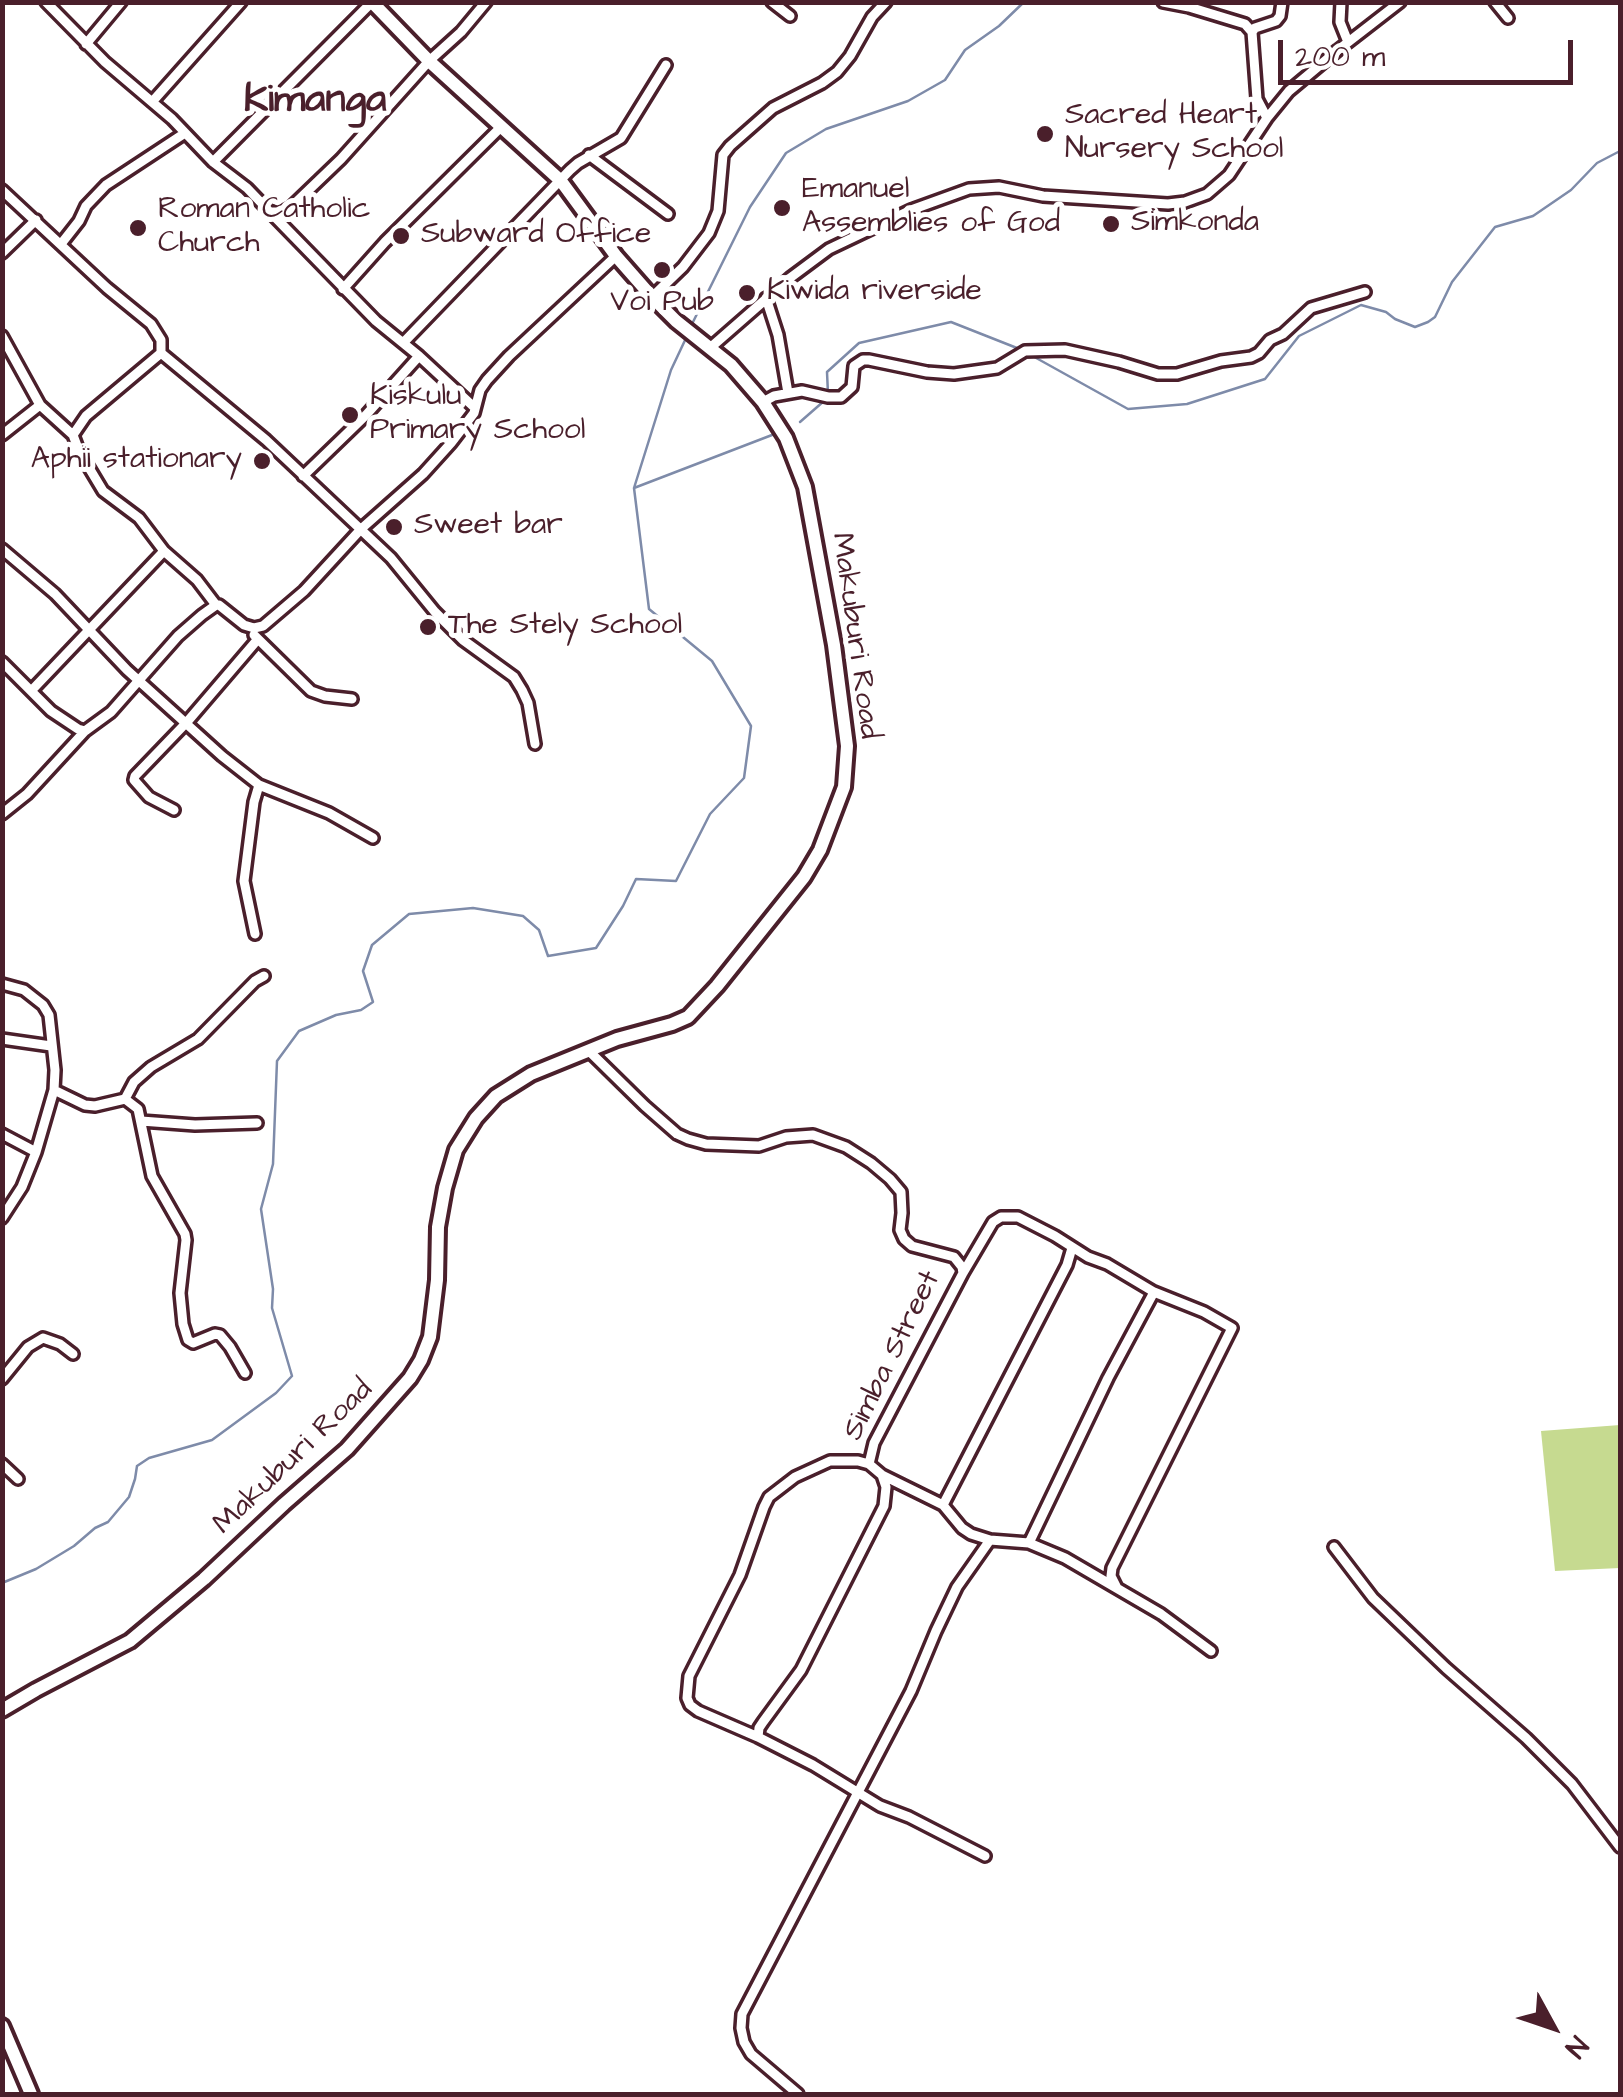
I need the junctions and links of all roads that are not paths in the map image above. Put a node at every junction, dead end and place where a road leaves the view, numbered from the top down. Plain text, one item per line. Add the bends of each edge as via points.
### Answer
1 (46, 2) edge
2 (121, 2) edge
3 (242, 2) edge
4 (372, 2) edge
5 (486, 2) edge
6 (772, 2) edge
7 (886, 2) edge
8 (1163, 2) edge
9 (1282, 2) edge
10 (1340, 2) edge
11 (1400, 2) edge
12 (1495, 2) edge
13 (1192, 5) edge
14 (790, 16) dead end
15 (1508, 18) dead end
16 (1252, 32) junction
17 (1348, 42) junction
18 (86, 44) junction
19 (429, 62) junction
20 (666, 66) dead end
21 (152, 102) junction
22 (1267, 118) junction
23 (501, 127) junction
24 (185, 133) junction
25 (590, 156) junction
26 (213, 162) junction
27 (562, 181) junction
28 (2, 190) edge
29 (270, 212) junction
30 (668, 214) dead end
31 (36, 220) junction
32 (61, 244) junction
33 (2, 253) edge
34 (616, 256) junction
35 (343, 289) junction
36 (1365, 292) dead end
37 (652, 296) junction
38 (766, 298) junction
39 (2, 336) edge
40 (403, 342) junction
41 (710, 348) junction
42 (160, 354) junction
43 (419, 356) junction
44 (12, 357) junction
45 (2, 364) edge
46 (788, 393) junction
47 (764, 402) junction
48 (40, 406) junction
49 (475, 408) junction
50 (2, 435) edge
51 (73, 435) junction
52 (303, 476) junction
53 (361, 529) junction
54 (2, 549) edge
55 (164, 551) junction
56 (216, 605) junction
57 (244, 625) junction
58 (90, 631) junction
59 (258, 639) junction
60 (2, 662) edge
61 (138, 680) junction
62 (32, 690) junction
63 (352, 699) dead end
64 (187, 722) junction
65 (85, 731) junction
66 (535, 744) dead end
67 (259, 785) junction
68 (174, 810) dead end
69 (2, 814) edge
70 (373, 838) dead end
71 (255, 934) dead end
72 (264, 976) dead end
73 (2, 984) edge
74 (2, 1039) edge
75 (52, 1046) junction
76 (590, 1052) junction
77 (54, 1090) junction
78 (124, 1099) junction
79 (140, 1121) junction
80 (257, 1124) dead end
81 (2, 1134) edge
82 (36, 1152) junction
83 (2, 1218) edge
84 (1072, 1248) junction
85 (963, 1274) junction
86 (1154, 1292) junction
87 (73, 1354) dead end
88 (245, 1372) dead end
89 (2, 1379) edge
90 (2, 1464) edge
91 (869, 1464) junction
92 (882, 1476) junction
93 (18, 1478) dead end
94 (943, 1505) junction
95 (990, 1540) junction
96 (1029, 1543) junction
97 (1334, 1548) dead end
98 (1119, 1590) junction
99 (1212, 1651) dead end
100 (2, 1710) edge
101 (758, 1737) junction
102 (859, 1793) junction
103 (1620, 1847) edge
104 (985, 1856) dead end
105 (2, 2026) edge
106 (32, 2094) edge
107 (798, 2094) edge

1 - 18 street
2 - 18 street
3 - 21 street
4 - 19 street, Makuburi Road
4 - 26 street
5 - 19 street
6 - 14 street
7 - 37 street via 837,72 773,108 730,146 709,233
8 - 13 street
9 - 16 street via 1276,20
10 - 17 street
11 - 17 street
12 - 15 street
13 - 16 street
16 - 22 street via 1257,99
17 - 22 street
18 - 21 street
19 - 23 street, Makuburi Road
19 - 29 street via 290,208
20 - 25 street via 621,138
21 - 24 street
22 - 38 street via 1228,174 1198,198 1151,203 978,187 829,249
23 - 27 street, Makuburi Road
23 - 35 street
24 - 26 street
24 - 32 street via 106,185
25 - 27 street
25 - 30 street
26 - 29 street
27 - 34 street, Makuburi Road
27 - 40 street
28 - 31 street
29 - 35 street
31 - 32 street
31 - 33 street
32 - 42 street via 152,324
34 - 37 street, Makuburi Road
34 - 49 street via 509,356 480,390
35 - 40 street
36 - 46 street via 1311,308 1259,353 1177,374 1032,350 998,368 954,374 862,360 854,366 852,388 840,397
37 - 41 street, Makuburi Road
38 - 41 street
38 - 46 street
39 - 44 street
40 - 43 street
41 - 47 street, Makuburi Road
42 - 51 street via 86,416
42 - 52 street
43 - 49 street
43 - 52 street
44 - 45 street
44 - 48 street
46 - 47 street
47 - 76 street, Makuburi Road via 805,487 847,746 844,787 804,877 688,1017
48 - 50 street
48 - 51 street
49 - 53 street via 423,474
51 - 55 street via 103,491 140,518
52 - 53 street
53 - 57 street via 264,626
53 - 66 street via 463,640 514,677 528,703
54 - 58 street
55 - 56 street
55 - 58 street
56 - 57 street
56 - 61 street via 188,624
57 - 59 street
58 - 61 street
58 - 62 street
59 - 63 street via 311,692
59 - 64 street
60 - 62 street
61 - 64 street
61 - 65 street
62 - 65 street
64 - 67 street
64 - 68 street via 134,778 149,797
65 - 69 street
67 - 70 street
67 - 71 street via 244,881
72 - 78 street via 198,1039 151,1067
73 - 75 street via 43,1005
74 - 75 street
75 - 77 street
76 - 85 street, Simba Street via 677,1134 696,1142 759,1146 813,1135 858,1155 901,1192 904,1239 954,1257
76 - 100 street, Makuburi Road via 531,1074 496,1096 456,1150 438,1227 430,1338 410,1378 347,1449 130,1642
77 - 78 street via 85,1106
77 - 82 street
78 - 79 street via 138,1109
79 - 80 street
79 - 88 street via 152,1176 185,1234 180,1293 188,1340 220,1335
81 - 82 street
82 - 83 street
84 - 85 street via 1018,1217 1000,1217
84 - 86 street
84 - 94 street
85 - 91 street, Simba Street
86 - 96 street
86 - 98 street via 1232,1328 1112,1568
87 - 89 street via 43,1338
90 - 93 street
91 - 92 street, Simba Street
91 - 101 street via 830,1461 770,1497 688,1676 690,1705
92 - 94 street, Simba Street
92 - 101 street via 884,1506 801,1670
94 - 95 street, Simba Street via 962,1528
95 - 96 street, Simba Street
95 - 102 street via 958,1587
96 - 98 street, Simba Street
97 - 103 street via 1395,1620 1572,1784
98 - 99 street, Simba Street
101 - 102 street
102 - 104 street
102 - 107 street via 742,2014 750,2054
105 - 106 street

